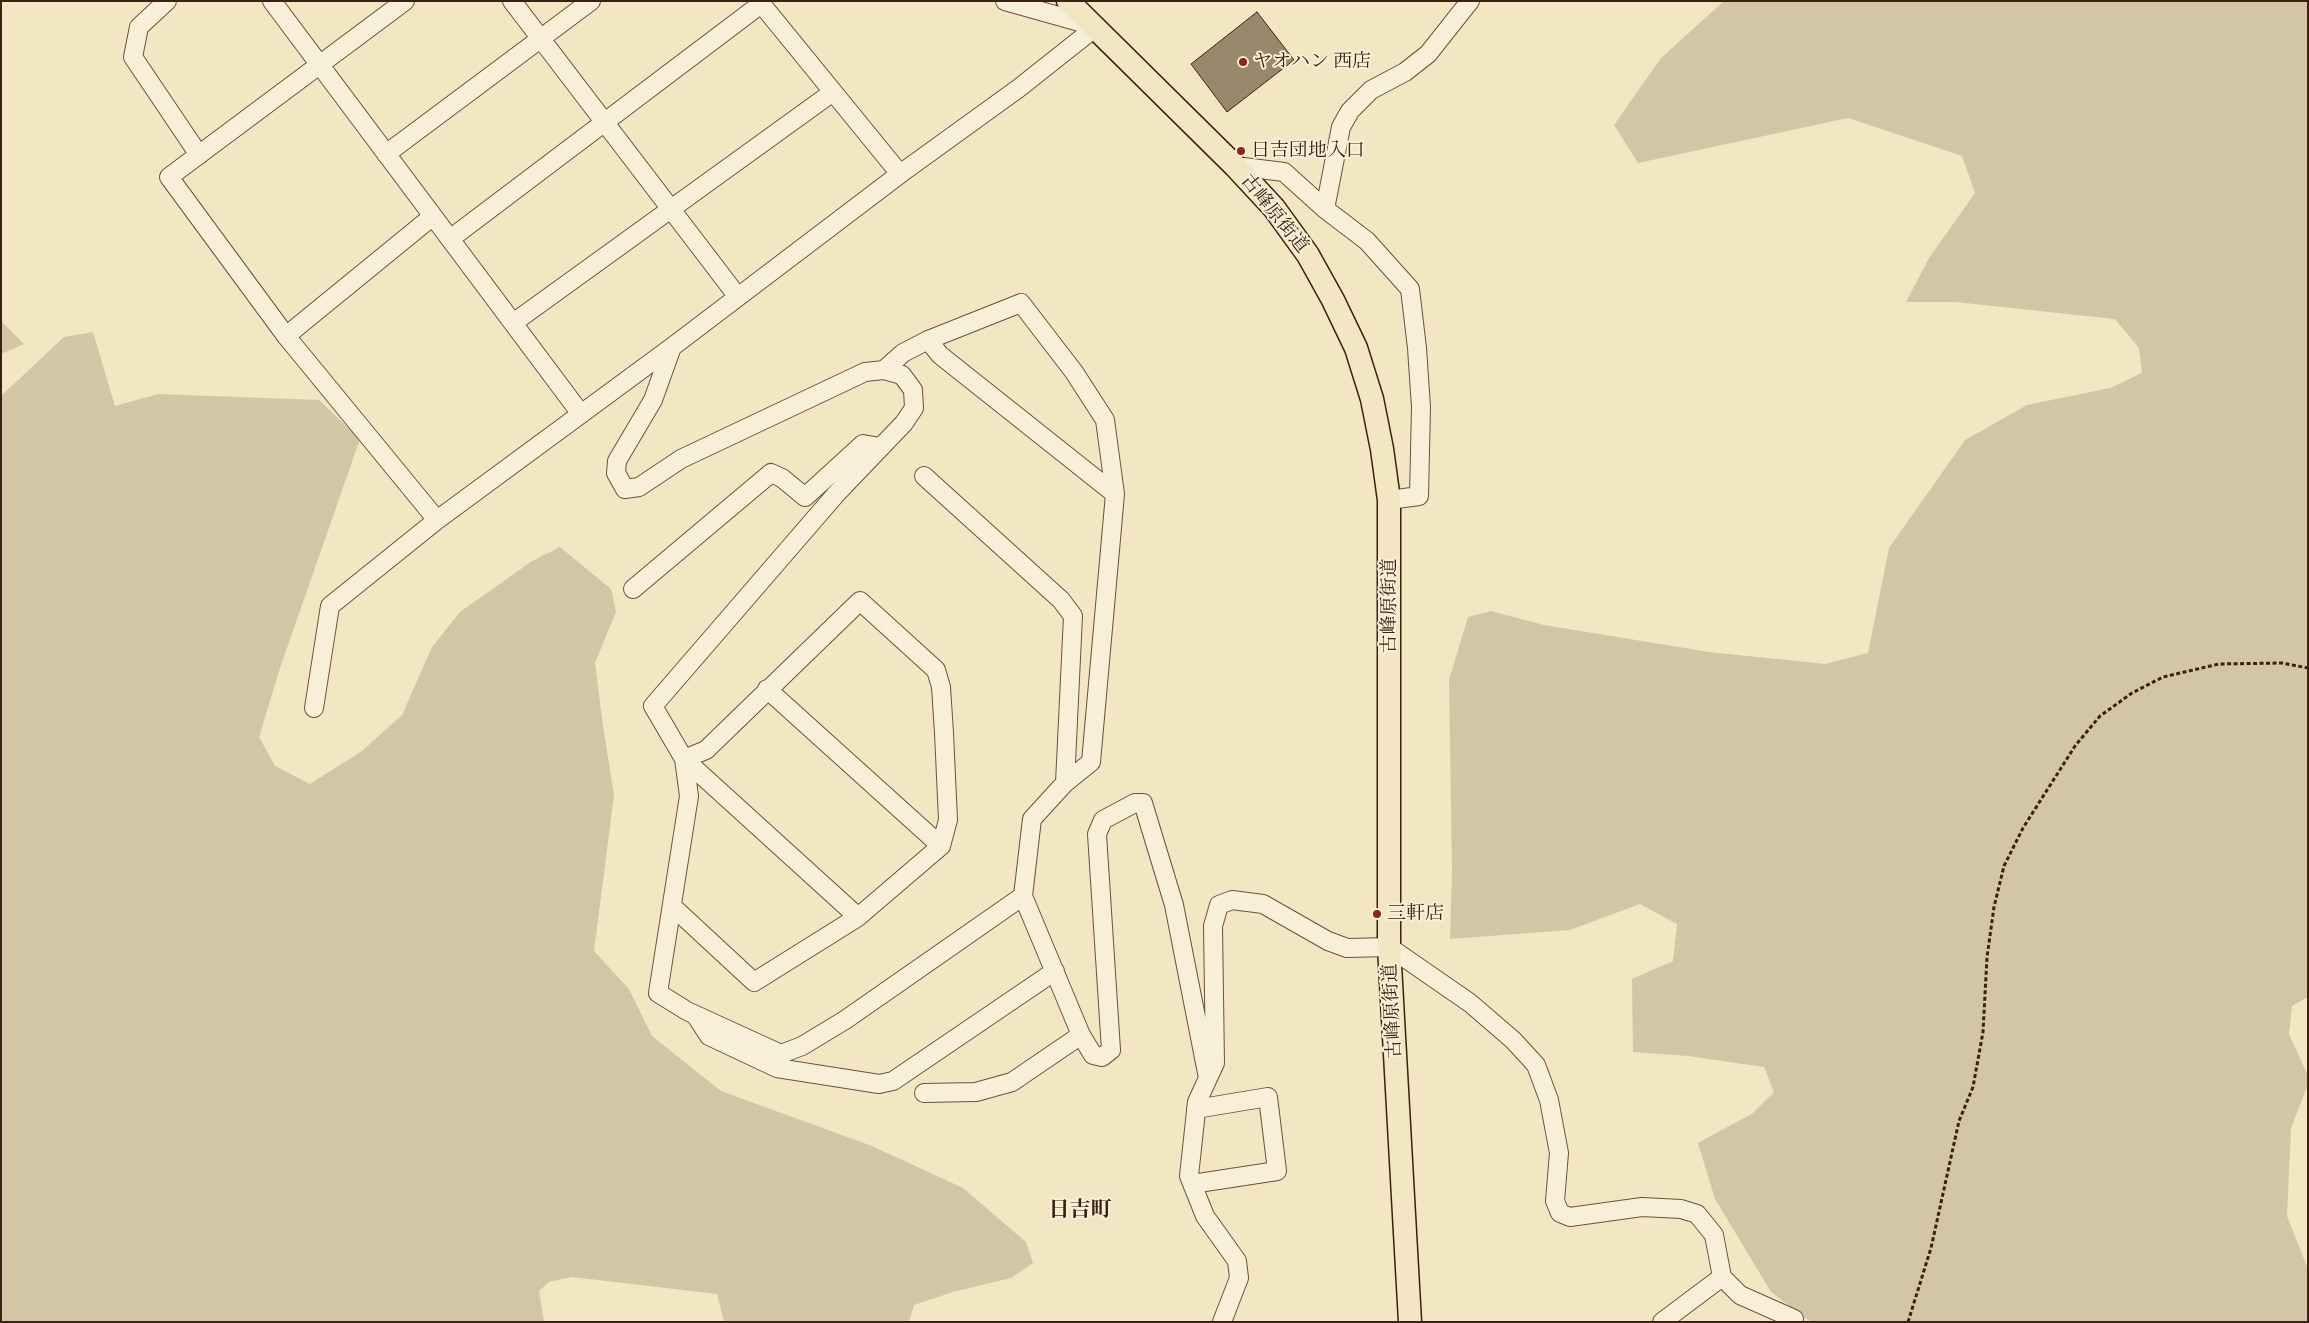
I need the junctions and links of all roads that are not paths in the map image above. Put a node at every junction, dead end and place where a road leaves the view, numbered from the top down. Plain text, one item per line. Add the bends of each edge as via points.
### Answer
1 (167, 1) edge
2 (272, 1) edge
3 (405, 1) edge
4 (512, 1) edge
5 (591, 1) edge
6 (1005, 1) edge
7 (1068, 1) edge
8 (1470, 1) edge
9 (760, 2) edge
10 (1096, 27) junction
11 (540, 39) junction
12 (320, 65) junction
13 (833, 92) junction
14 (604, 122) junction
15 (386, 154) junction
16 (199, 155) junction
17 (1235, 166) junction
18 (900, 174) junction
19 (670, 209) junction
20 (1325, 209) junction
21 (433, 216) junction
22 (450, 238) junction
23 (738, 298) junction
24 (513, 324) junction
25 (286, 336) junction
26 (928, 340) junction
27 (672, 348) junction
28 (884, 370) junction
29 (581, 414) junction
30 (880, 447) junction
31 (924, 476) dead end
32 (1115, 494) junction
33 (1389, 500) junction
34 (437, 520) junction
35 (633, 589) dead end
36 (767, 689) junction
37 (314, 708) dead end
38 (684, 759) junction
39 (1065, 783) junction
40 (941, 846) junction
41 (1024, 896) junction
42 (672, 906) junction
43 (858, 917) junction
44 (1390, 948) junction
45 (1055, 971) junction
46 (696, 1016) junction
47 (1081, 1035) junction
48 (1208, 1078) junction
49 (924, 1093) dead end
50 (1196, 1109) junction
51 (1192, 1184) junction
52 (1722, 1277) junction
53 (1794, 1319) dead end
54 (1222, 1322) edge
55 (1410, 1322) edge
56 (1662, 1322) edge

1 - 16 street via 139,27 133,57
2 - 12 street
3 - 12 street
4 - 11 street
5 - 11 street
6 - 10 street
7 - 10 main road, 古峰原街道
8 - 20 street via 1428,54 1405,72 1371,90 1350,111 1341,128
9 - 13 street
9 - 14 street
10 - 17 main road, 古峰原街道
10 - 18 street via 1019,88
11 - 14 street
11 - 15 street
12 - 15 street
12 - 16 street
13 - 18 street
13 - 19 street
14 - 19 street
14 - 22 street
15 - 21 street
16 - 25 street via 169,178
17 - 20 street via 1284,172
17 - 33 main road, 古峰原街道 via 1274,208 1308,255 1356,348 1372,399
18 - 23 street
19 - 23 street
19 - 24 street
20 - 33 street via 1367,241 1410,289 1421,407 1419,496
21 - 22 street
21 - 25 street
22 - 24 street
23 - 27 street
24 - 29 street
25 - 34 street
26 - 28 street via 903,353
26 - 32 street via 940,355
26 - 32 street via 1021,303 1074,372 1105,420
27 - 28 street via 653,400 617,461 616,473 625,489 640,487 681,459 865,372
27 - 29 street
28 - 30 street via 902,375 913,390 914,408
29 - 34 street
30 - 35 street via 863,444 805,498 771,473
30 - 38 street via 653,706
31 - 39 street via 1062,600 1073,616
32 - 39 street via 1091,762
33 - 44 main road, 古峰原街道
34 - 37 street via 330,606
36 - 38 street via 706,750
36 - 40 street
36 - 40 street via 860,600 936,670 941,687 948,820
38 - 42 street via 688,796
38 - 43 street
39 - 41 street via 1032,819
40 - 43 street
41 - 45 street
41 - 46 street via 844,1020 802,1046 781,1054
42 - 43 street via 754,982
42 - 46 street via 658,993
44 - 48 street via 1347,948 1328,941 1263,904 1232,900 1219,905 1213,926 1215,1063
44 - 52 street via 1470,1004 1513,1040 1536,1065 1550,1100 1559,1153 1555,1201 1560,1213 1570,1217 1642,1207 1681,1208 1697,1214 1714,1235
44 - 55 main road, 古峰原街道
45 - 46 street via 893,1081 879,1084 776,1068 709,1036
45 - 47 street
47 - 48 street via 1093,1055 1102,1057 1111,1050 1097,834 1103,820 1135,803 1143,803 1174,904
47 - 49 street via 1012,1082 976,1092
48 - 50 street
50 - 51 street via 1189,1176
50 - 51 street via 1268,1097 1278,1171
51 - 54 street via 1205,1216 1237,1261 1239,1278
52 - 53 street via 1740,1294
52 - 56 street

